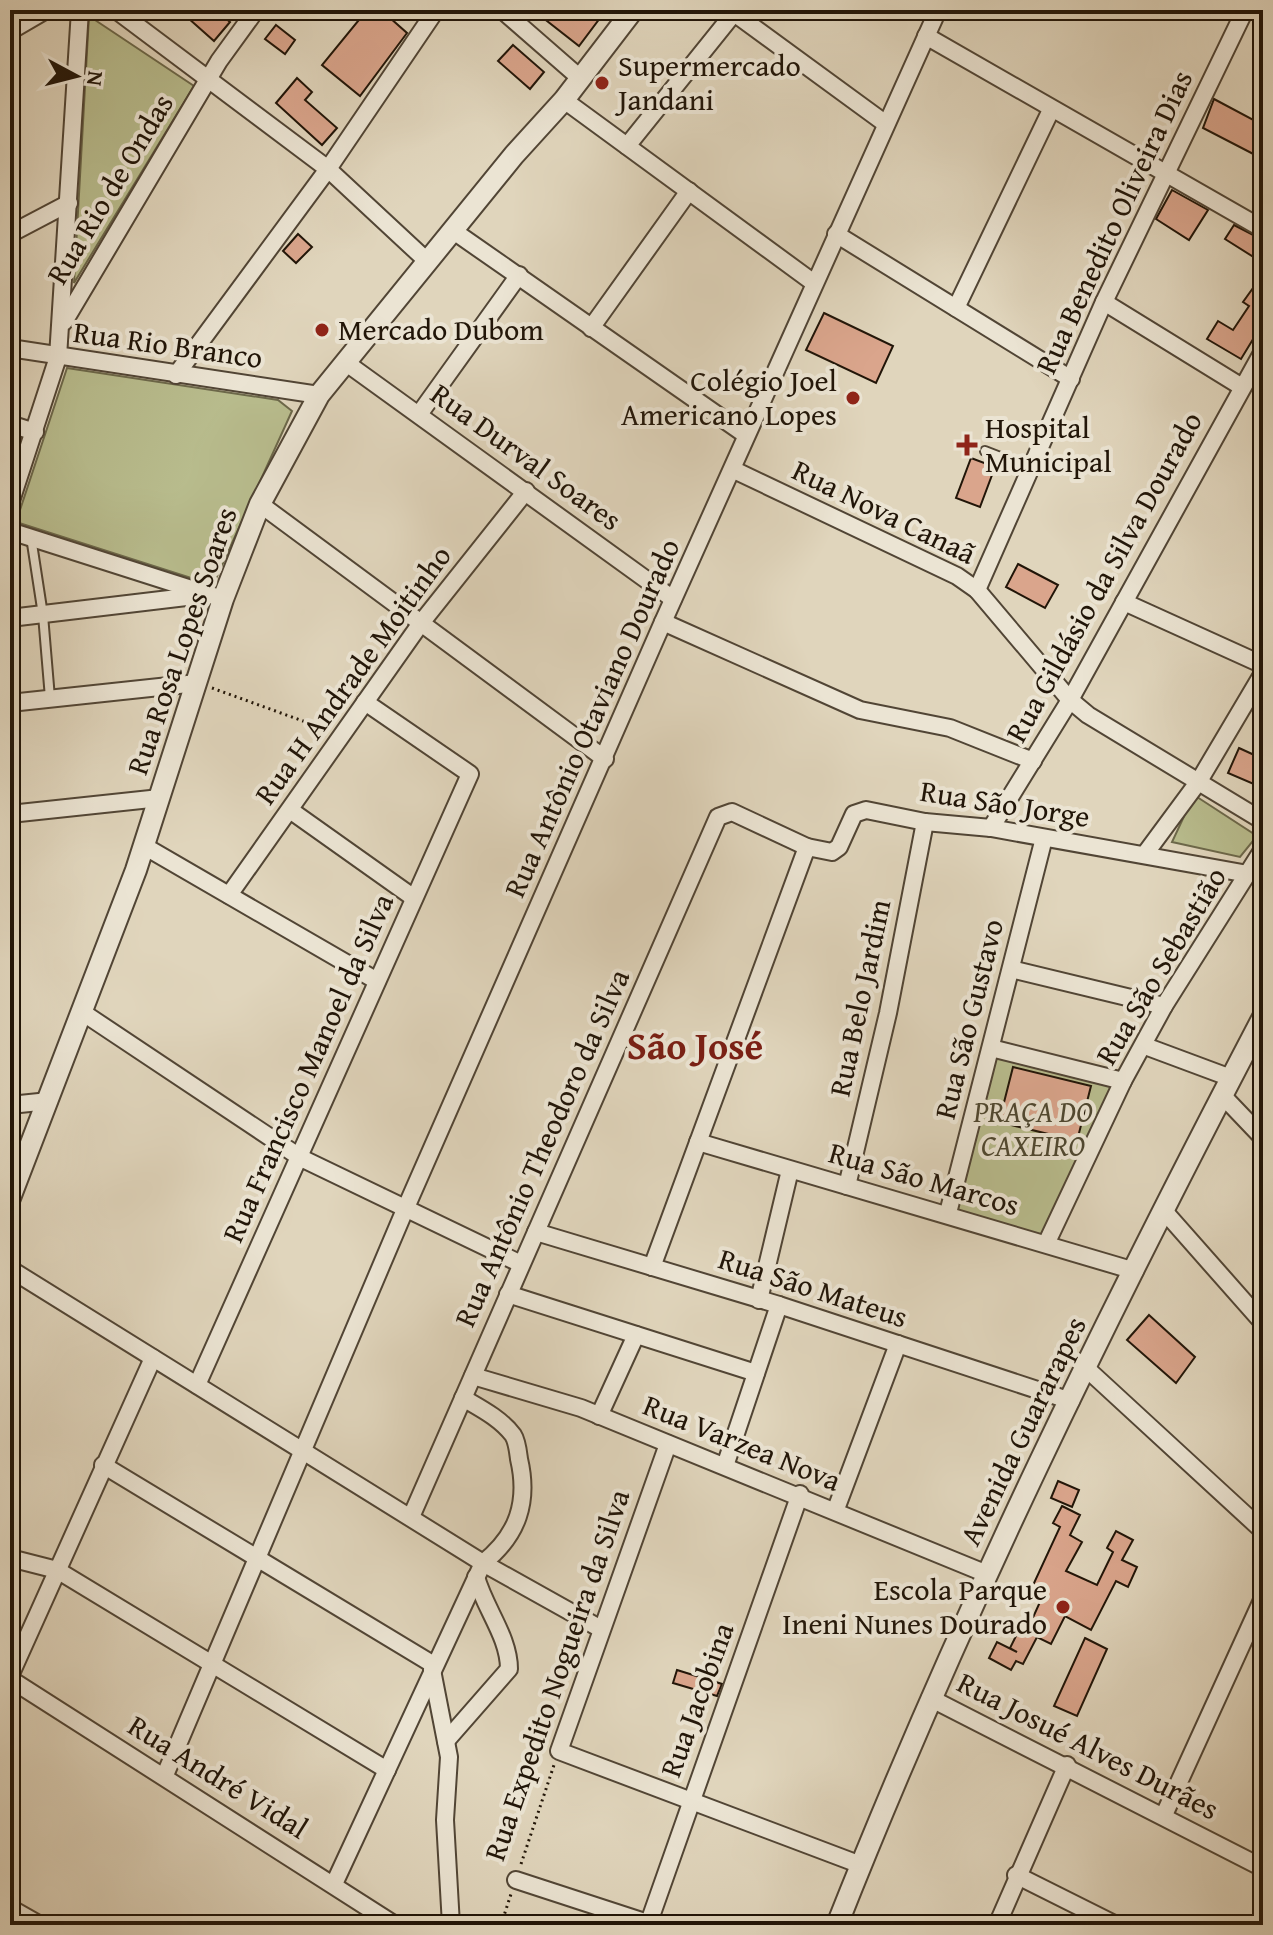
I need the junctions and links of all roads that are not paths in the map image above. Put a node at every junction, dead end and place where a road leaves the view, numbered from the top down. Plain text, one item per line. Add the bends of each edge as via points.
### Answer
1 (46, 10) edge
2 (80, 10) edge
3 (116, 10) edge
4 (256, 10) edge
5 (436, 10) edge
6 (502, 10) edge
7 (633, 10) edge
8 (938, 10) edge
9 (1245, 10) edge
10 (732, 11) edge
11 (10, 31) edge
12 (926, 36) junction
13 (580, 78) junction
14 (207, 80) junction
15 (564, 100) junction
16 (1051, 110) junction
17 (886, 124) junction
18 (627, 146) junction
19 (328, 169) junction
20 (1164, 173) junction
21 (689, 191) junction
22 (69, 203) junction
23 (1263, 229) edge
24 (455, 232) junction
25 (10, 234) edge
26 (836, 234) junction
27 (427, 261) junction
28 (519, 275) junction
29 (814, 283) junction
30 (1104, 302) junction
31 (956, 308) junction
32 (61, 326) junction
33 (591, 328) junction
34 (10, 348) edge
35 (1263, 351) edge
36 (58, 357) junction
37 (345, 362) junction
38 (176, 375) junction
39 (1071, 379) junction
40 (1242, 387) junction
41 (319, 395) junction
42 (420, 413) junction
43 (10, 424) edge
44 (35, 432) junction
45 (746, 435) junction
46 (985, 451) dead end
47 (1031, 469) junction
48 (734, 470) junction
49 (526, 491) junction
50 (10, 504) edge
51 (260, 504) junction
52 (10, 531) edge
53 (31, 536) junction
54 (977, 590) junction
55 (216, 596) junction
56 (673, 599) junction
57 (1124, 602) junction
58 (43, 615) junction
59 (10, 618) edge
60 (663, 622) junction
61 (421, 623) junction
62 (1263, 665) edge
63 (1263, 673) edge
64 (197, 683) junction
65 (50, 699) junction
66 (1070, 700) junction
67 (365, 702) junction
68 (10, 703) edge
69 (605, 759) junction
70 (1033, 761) junction
71 (1199, 781) junction
72 (160, 798) junction
73 (290, 810) junction
74 (10, 814) edge
75 (1263, 821) edge
76 (925, 822) junction
77 (991, 828) junction
78 (1044, 838) junction
79 (144, 846) junction
80 (807, 847) junction
81 (1263, 849) edge
82 (1145, 854) junction
83 (1248, 874) junction
84 (229, 895) junction
85 (414, 898) junction
86 (1011, 969) junction
87 (377, 981) junction
88 (1164, 1006) junction
89 (82, 1012) junction
90 (1261, 1025) edge
91 (1145, 1046) junction
92 (991, 1048) junction
93 (1123, 1081) junction
94 (1226, 1086) junction
95 (49, 1101) junction
96 (10, 1105) edge
97 (1263, 1138) edge
98 (698, 1142) junction
99 (299, 1157) junction
100 (790, 1170) junction
101 (847, 1186) junction
102 (10, 1198) edge
103 (406, 1208) junction
104 (1165, 1212) junction
105 (948, 1213) junction
106 (536, 1232) junction
107 (1047, 1242) junction
108 (521, 1264) junction
109 (652, 1267) junction
110 (10, 1269) edge
111 (1135, 1271) junction
112 (508, 1294) junction
113 (759, 1300) junction
114 (779, 1305) junction
115 (1263, 1323) edge
116 (636, 1335) junction
117 (898, 1344) junction
118 (153, 1358) junction
119 (1087, 1369) junction
120 (756, 1373) junction
121 (473, 1376) junction
122 (197, 1385) junction
123 (463, 1398) junction
124 (1071, 1401) junction
125 (599, 1416) junction
126 (668, 1444) junction
127 (305, 1452) junction
128 (103, 1465) junction
129 (725, 1466) junction
130 (800, 1494) junction
131 (836, 1509) junction
132 (411, 1517) junction
133 (1263, 1531) edge
134 (10, 1558) edge
135 (259, 1559) junction
136 (57, 1570) junction
137 (480, 1570) junction
138 (987, 1574) junction
139 (1263, 1598) edge
140 (601, 1629) junction
141 (212, 1664) junction
142 (433, 1668) junction
143 (10, 1678) edge
144 (930, 1698) junction
145 (446, 1741) junction
146 (1067, 1765) junction
147 (387, 1770) junction
148 (165, 1775) junction
149 (691, 1799) junction
150 (1164, 1815) junction
151 (861, 1865) junction
152 (1263, 1868) edge
153 (1016, 1875) junction
154 (516, 1880) road end
155 (334, 1884) junction
156 (10, 1908) edge
157 (650, 1924) edge
158 (40, 1925) edge
159 (395, 1925) edge
160 (451, 1925) edge
161 (837, 1925) edge
162 (997, 1925) edge
163 (1116, 1925) edge

1 - 11 street
2 - 22 street
3 - 14 street
4 - 14 street, Rua Rio de Ondas
5 - 19 street
6 - 13 street
7 - 13 street, Rua Rosa Lopes Soares
8 - 12 street, Rua Antônio Otaviano Dourado
9 - 20 street, Rua Benedito Oliveira Dias
10 - 17 street
10 - 18 street
12 - 16 street
12 - 17 street, Rua Antônio Otaviano Dourado
13 - 15 street, Rua Rosa Lopes Soares
14 - 19 street
14 - 32 street, Rua Rio de Ondas
15 - 18 street
15 - 24 street, Rua Rosa Lopes Soares
16 - 20 street
16 - 31 street
17 - 26 street, Rua Antônio Otaviano Dourado
18 - 21 street
19 - 27 street
19 - 38 street
20 - 23 street
20 - 30 street, Rua Benedito Oliveira Dias
21 - 29 street
21 - 33 street
22 - 25 street
22 - 32 street
24 - 27 street, Rua Rosa Lopes Soares
24 - 28 street
26 - 29 street, Rua Antônio Otaviano Dourado
26 - 31 street
27 - 37 street, Rua Rosa Lopes Soares
28 - 33 street
28 - 42 street
29 - 45 street, Rua Antônio Otaviano Dourado
30 - 39 street, Rua Benedito Oliveira Dias
30 - 40 street
31 - 39 street
32 - 36 street
33 - 45 street
34 - 36 street, Rua Rio Branco
35 - 40 street, Rua Gildásio da Silva Dourado
36 - 38 street, Rua Rio Branco
36 - 44 street
37 - 41 street, Rua Rosa Lopes Soares
37 - 42 street, Rua Durval Soares
38 - 41 street, Rua Rio Branco
39 - 47 street, Rua Benedito Oliveira Dias
40 - 57 street, Rua Gildásio da Silva Dourado
41 - 51 street, Rua Rosa Lopes Soares
42 - 49 street, Rua Durval Soares
43 - 44 street
44 - 50 street
45 - 48 street, Rua Antônio Otaviano Dourado
46 - 47 lane
47 - 54 street, Rua Benedito Oliveira Dias
48 - 54 street, Rua Nova Canaã via 882,538
48 - 56 street, Rua Antônio Otaviano Dourado
49 - 56 street, Rua Durval Soares
49 - 61 street, Rua H Andrade Moitinho
51 - 55 street, Rua Rosa Lopes Soares
51 - 61 street
52 - 53 street
53 - 55 street
53 - 58 lane
54 - 66 street, Rua Nova Canaã
55 - 58 street
55 - 64 street, Rua Rosa Lopes Soares
56 - 60 street, Rua Antônio Otaviano Dourado
57 - 62 street
57 - 66 street, Rua Gildásio da Silva Dourado
58 - 59 street
58 - 65 lane
60 - 69 street, Rua Antônio Otaviano Dourado
60 - 70 street via 860,710 950,728
61 - 67 street, Rua H Andrade Moitinho
61 - 69 street
63 - 71 street
64 - 65 street
64 - 72 street, Rua Rosa Lopes Soares
65 - 68 street
66 - 70 street, Rua Gildásio da Silva Dourado
66 - 71 street, Rua Nova Canaã via 1138,748
67 - 73 street, Rua H Andrade Moitinho
67 - 85 street, Rua Francisco Manoel da Silva via 470,774
69 - 103 street, Rua Antônio Otaviano Dourado
70 - 77 street, Rua Gildásio da Silva Dourado
71 - 75 street, Rua Nova Canaã
71 - 82 street
72 - 74 street
72 - 79 street, Rua Rosa Lopes Soares
73 - 84 street, Rua H Andrade Moitinho
73 - 85 street
76 - 77 street, Rua São Jorge
76 - 80 street, Rua São Jorge via 859,811 832,852
76 - 101 street, Rua Belo Jardim
77 - 78 street, Rua São Jorge
78 - 82 street, Rua São Jorge
78 - 86 street, Rua São Gustavo
79 - 84 street
79 - 89 street, Rua Rosa Lopes Soares
80 - 98 street
80 - 106 street, Rua Antônio Theodoro da Silva via 732,812 718,817
81 - 83 street, Rua São Sebastião
82 - 83 street, Rua São Jorge
83 - 88 street, Rua São Sebastião
84 - 87 street
85 - 87 street, Rua Francisco Manoel da Silva
86 - 88 street
86 - 92 street, Rua São Gustavo
87 - 99 street, Rua Francisco Manoel da Silva
88 - 91 street, Rua São Sebastião
89 - 95 street, Rua Rosa Lopes Soares
89 - 99 street
90 - 94 street, Avenida Guararapes
91 - 93 street, Rua São Sebastião
91 - 94 street
92 - 93 street
92 - 105 street, Rua São Gustavo
93 - 107 street, Rua São Sebastião
94 - 97 street
94 - 104 street, Avenida Guararapes
95 - 96 street
95 - 102 street, Rua Rosa Lopes Soares
98 - 100 street, Rua São Marcos
98 - 109 street
99 - 103 street
99 - 122 street, Rua Francisco Manoel da Silva
100 - 101 street, Rua São Marcos
100 - 113 street
101 - 105 street, Rua São Marcos
103 - 108 street
103 - 127 street, Rua Antônio Otaviano Dourado
104 - 111 street, Avenida Guararapes
104 - 115 street
105 - 107 street, Rua São Marcos
106 - 108 street, Rua Antônio Theodoro da Silva
106 - 109 street, Rua São Mateus
107 - 111 street, Rua São Marcos
108 - 112 street, Rua Antônio Theodoro da Silva
109 - 113 street, Rua São Mateus
110 - 118 street
111 - 119 street, Avenida Guararapes
112 - 116 street
112 - 121 street, Rua Antônio Theodoro da Silva
113 - 114 street, Rua São Mateus
114 - 117 street, Rua São Mateus
114 - 120 street
116 - 120 street
116 - 125 street
117 - 124 street, Rua São Mateus
117 - 131 street
118 - 122 street
118 - 128 street
119 - 124 street, Avenida Guararapes
119 - 133 street
120 - 129 street
121 - 123 street, Rua Antônio Theodoro da Silva
121 - 125 street, Rua Varzea Nova
122 - 127 street
123 - 132 street, Rua Antônio Theodoro da Silva
123 - 137 street via 492,1415 514,1437 523,1475 523,1508 499,1550
124 - 138 street, Avenida Guararapes
125 - 126 street, Rua Varzea Nova
126 - 129 street, Rua Varzea Nova
126 - 140 street, Rua Expedito Nogueira da Silva
127 - 132 street
127 - 135 street, Rua Antônio Otaviano Dourado
128 - 135 street
128 - 136 street
129 - 130 street, Rua Varzea Nova
130 - 131 street, Rua Varzea Nova
130 - 149 street, Rua Jacobina
131 - 138 street, Rua Varzea Nova
132 - 137 street
134 - 136 street
135 - 141 street, Rua Antônio Otaviano Dourado
135 - 142 street
136 - 141 street
136 - 143 street
137 - 140 street
137 - 142 street
137 - 145 street via 488,1614 509,1650 509,1669
138 - 144 street, Avenida Guararapes
139 - 150 street
140 - 149 street, Rua Expedito Nogueira da Silva via 559,1751
141 - 147 street
141 - 148 street, Rua Antônio Otaviano Dourado
142 - 145 street
142 - 147 street
143 - 148 street, Rua André Vidal
144 - 146 street, Rua Josué Alves Durães
144 - 151 street, Avenida Guararapes
145 - 160 street
146 - 150 street, Rua Josué Alves Durães
146 - 153 street
147 - 155 street
148 - 155 street, Rua André Vidal
149 - 151 street
149 - 157 street, Rua Jacobina
150 - 152 street, Rua Josué Alves Durães
151 - 161 street, Avenida Guararapes
153 - 162 street
153 - 163 street
154 - 157 street
155 - 159 street, Rua André Vidal
156 - 158 street

